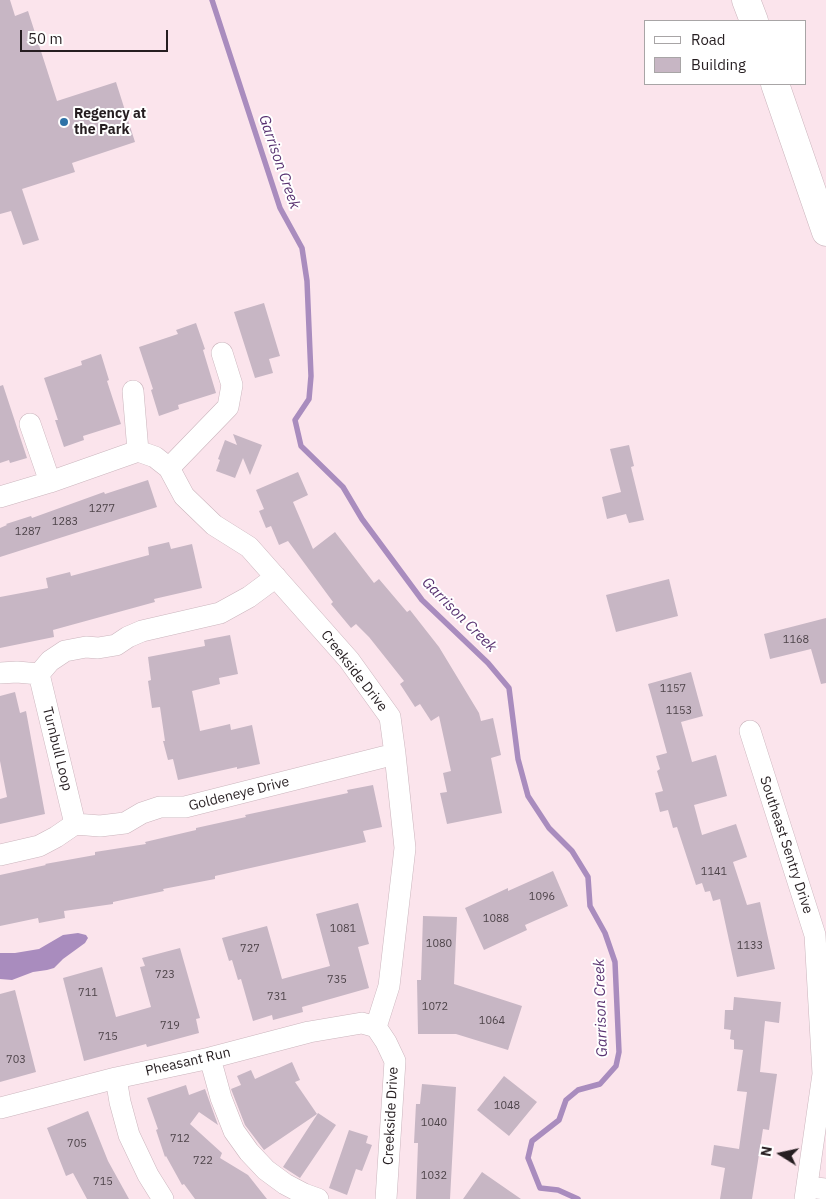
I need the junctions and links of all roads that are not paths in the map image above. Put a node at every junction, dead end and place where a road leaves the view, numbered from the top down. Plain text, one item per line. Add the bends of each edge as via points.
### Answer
1 (746, 0) edge
2 (754, 20) edge
3 (775, 85) edge
4 (826, 232) edge
5 (222, 353) dead end
6 (133, 391) dead end
7 (30, 424) dead end
8 (138, 451) junction
9 (169, 468) junction
10 (50, 482) junction
11 (0, 497) edge
12 (276, 577) junction
13 (0, 673) edge
14 (39, 674) junction
15 (750, 731) dead end
16 (395, 754) junction
17 (75, 824) junction
18 (0, 855) edge
19 (821, 933) edge
20 (376, 1027) junction
21 (210, 1058) junction
22 (116, 1078) junction
23 (0, 1108) edge
24 (813, 1191) edge
25 (163, 1199) edge
26 (318, 1199) edge
27 (386, 1199) edge

1 - 2 main road
3 - 4 main road
5 - 9 street via 232,385 228,407
6 - 8 street
7 - 10 street
8 - 9 street, Creekside Drive via 155,457
8 - 10 street
9 - 12 street, Creekside Drive via 184,496 214,525 249,547
10 - 11 street
12 - 14 street via 220,613 142,631 116,645 65,651
12 - 16 street, Creekside Drive via 349,660 390,717
13 - 14 street
14 - 17 street, Turnbull Loop
15 - 19 street, Southeast Sentry Drive
16 - 17 street, Goldeneye Drive via 185,808 160,808 125,823
16 - 20 street, Creekside Drive via 405,848 388,986
17 - 18 street via 39,846
19 - 24 street, Southeast Sentry Drive via 822,1074
20 - 21 street, Pheasant Run via 362,1022
20 - 27 street, Creekside Drive via 395,1061
21 - 22 street, Pheasant Run
21 - 26 street via 234,1131 249,1152 285,1184
22 - 23 street, Pheasant Run
22 - 25 street via 129,1135

